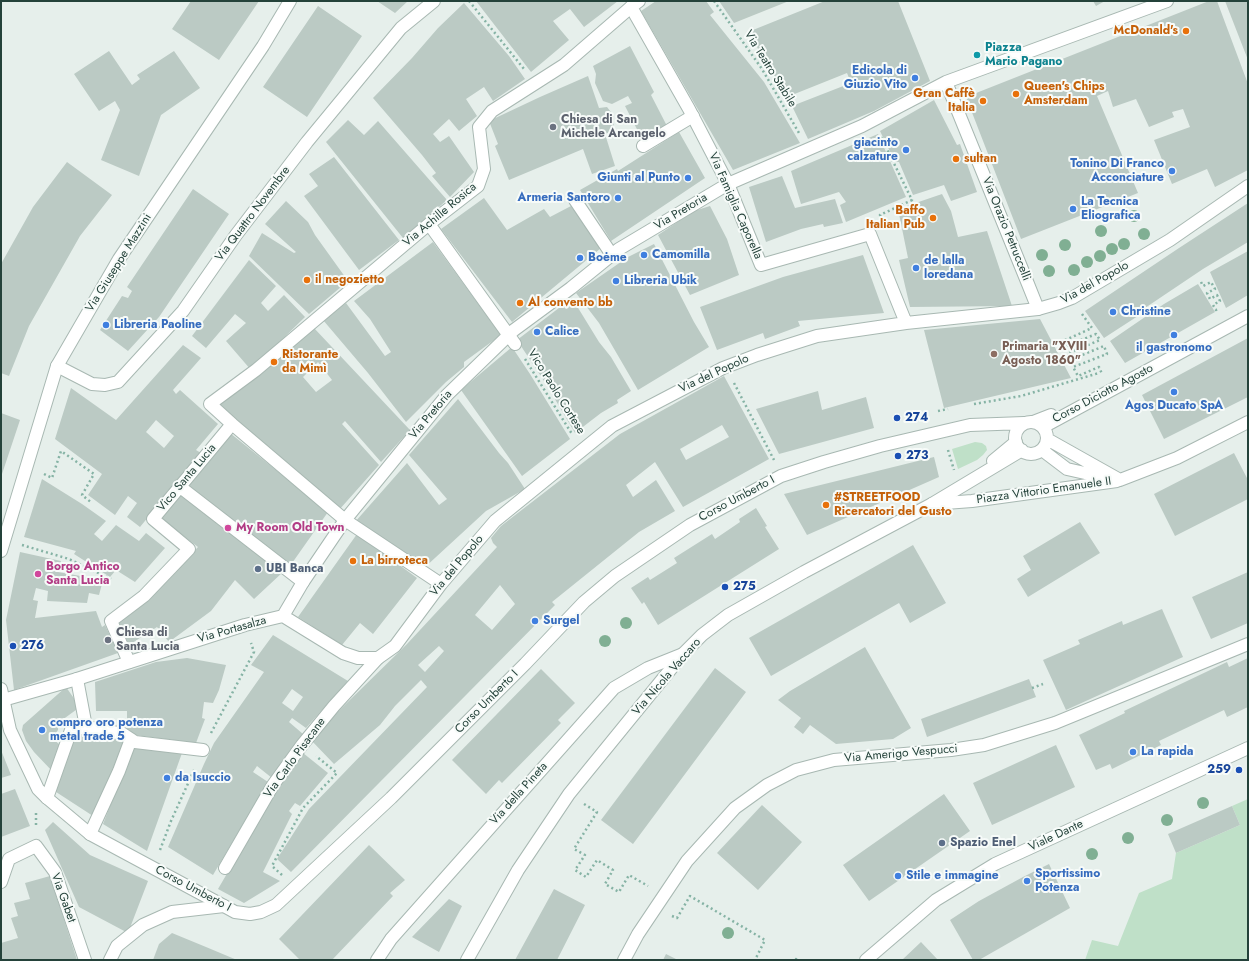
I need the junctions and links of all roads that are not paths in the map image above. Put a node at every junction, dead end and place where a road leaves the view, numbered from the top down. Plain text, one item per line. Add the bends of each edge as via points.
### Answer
1 (290, 1) edge
2 (434, 1) edge
3 (1167, 1) edge
4 (635, 4) edge
5 (946, 82) junction
6 (693, 116) junction
7 (643, 146) dead end
8 (728, 184) junction
9 (1248, 186) edge
10 (576, 200) dead end
11 (429, 224) junction
12 (612, 255) junction
13 (1038, 310) junction
14 (1248, 316) edge
15 (906, 323) junction
16 (512, 339) junction
17 (57, 366) junction
18 (1248, 422) edge
19 (232, 424) junction
20 (1026, 433) junction
21 (1047, 439) junction
22 (1042, 450) junction
23 (1120, 480) junction
24 (179, 486) junction
25 (958, 489) joint
26 (932, 504) junction
27 (345, 520) junction
28 (1, 551) edge
29 (303, 582) junction
30 (441, 584) junction
31 (283, 616) junction
32 (1248, 644) edge
33 (682, 654) junction
34 (378, 658) junction
35 (129, 662) junction
36 (77, 679) junction
37 (2, 694) edge
38 (86, 727) junction
39 (131, 739) junction
40 (1248, 748) edge
41 (203, 750) dead end
42 (47, 798) junction
43 (90, 834) junction
44 (225, 868) dead end
45 (1, 882) edge
46 (224, 906) junction
47 (85, 960) edge
48 (110, 960) edge
49 (377, 960) edge
50 (467, 960) edge
51 (624, 960) edge
52 (866, 960) edge

1 - 17 street, Via Giuseppe Mazzini via 263,46 119,259
2 - 17 street, Via Quattro Novembre via 401,28 376,58 307,142 236,235 183,311 118,382 92,384
3 - 5 street, Via Pretoria
4 - 6 street, Via Famiglia Caporella
4 - 11 street, Via Achille Rosica via 564,65 492,111 479,127 484,168 478,186
5 - 8 street, Via Pretoria via 873,120
5 - 13 street, Via Orazio Petruccelli
6 - 7 street
6 - 8 street, Via Famiglia Caporella
8 - 12 street, Via Pretoria
8 - 15 street, Via Famiglia Caporella via 761,265 870,234
9 - 13 street, Via del Popolo via 1170,240 1072,298
10 - 12 street
11 - 16 street
11 - 19 street, Via Achille Rosica via 256,370 210,404
12 - 16 street, Via Pretoria
13 - 15 street, Via del Popolo
14 - 20 street, Corso Diciotto Agosto
15 - 30 street, Via del Popolo via 817,336 757,355 723,368 612,426 495,521
16 - 27 street, Via Pretoria via 447,394
17 - 28 street, Via Giuseppe Mazzini
18 - 23 street via 1178,458
19 - 24 street, Vico Santa Lucia
19 - 27 street
20 - 21 street via 1046,431
20 - 22 street via 1032,454
20 - 25 street, Piazza Vittorio Emanuele II
20 - 46 street, Corso Umberto I via 970,425 880,446 780,476 690,525 615,576 584,602 391,798 276,905 262,912 250,914 235,912
21 - 22 street
21 - 23 street
22 - 23 street, Piazza Vittorio Emanuele II via 1067,469
23 - 26 street, Piazza Vittorio Emanuele II via 972,501
24 - 29 street
24 - 35 street, Vico Santa Lucia via 154,519 189,549 144,596 111,621
25 - 26 street, Via Nicola Vaccaro
26 - 33 street, Via Nicola Vaccaro via 728,615
27 - 29 street, Via Portasalza
27 - 30 street
29 - 31 street, Via Portasalza
30 - 34 street, Via del Popolo via 395,646
31 - 34 street via 343,653 358,658
31 - 35 street, Via Portasalza
32 - 51 street, Via Amerigo Vespucci via 1055,723 984,746 834,760 796,770 767,785 735,808 687,861 655,907
33 - 49 street, Via della Pineta via 648,668 614,688 391,939
33 - 50 street, Via Nicola Vaccaro via 569,794 518,870
34 - 44 street, Via Carlo Pisacane via 334,706 273,784
35 - 36 street, Via Portasalza
36 - 37 street, Via Portasalza
36 - 38 street
37 - 42 street, Corso Umberto I via 10,730 38,789
38 - 39 street via 123,734
38 - 42 street via 71,730
39 - 41 street via 135,742
39 - 43 street
40 - 52 street, Viale Dante via 995,864 936,900
42 - 43 street, Corso Umberto I
43 - 46 street, Corso Umberto I
45 - 47 street, Via Gabet via 10,859 36,846 55,872
46 - 48 street via 172,912 143,925 117,946

